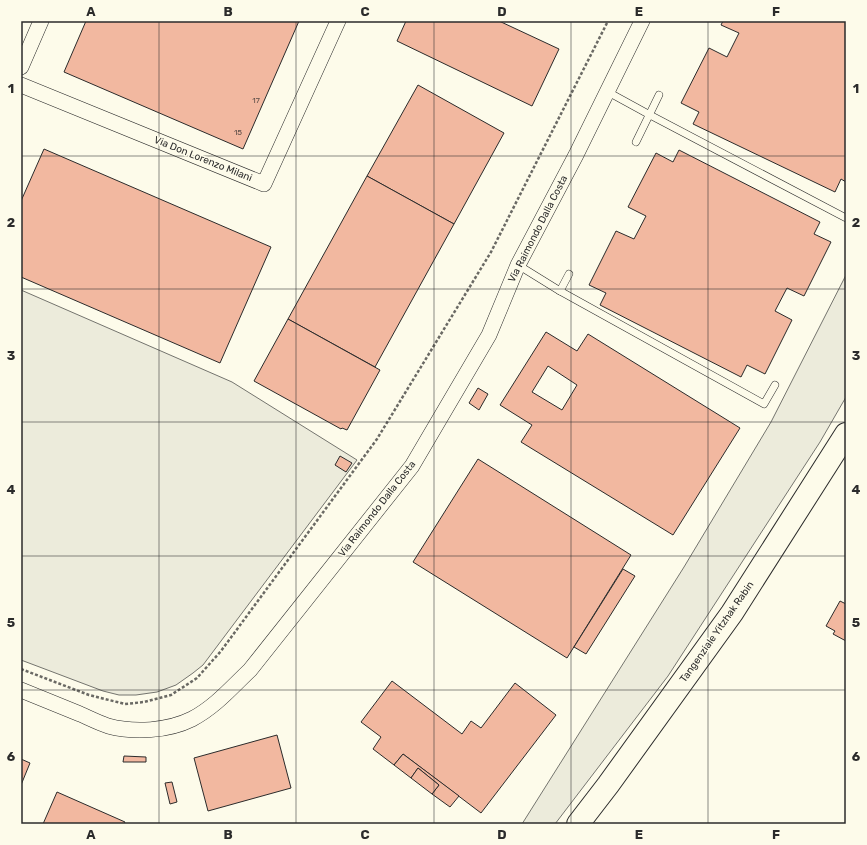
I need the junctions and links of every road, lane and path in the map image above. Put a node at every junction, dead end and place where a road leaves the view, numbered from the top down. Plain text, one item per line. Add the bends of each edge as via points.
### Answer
1 (41, 21) edge
2 (338, 21) edge
3 (608, 21) edge
4 (642, 21) edge
5 (21, 68) edge
6 (21, 85) edge
7 (608, 92) junction
8 (659, 95) dead end
9 (650, 115) junction
10 (636, 142) dead end
11 (846, 218) edge
12 (518, 265) junction
13 (569, 274) dead end
14 (560, 291) junction
15 (775, 385) dead end
16 (846, 434) edge
17 (21, 669) edge
18 (21, 690) edge
19 (578, 824) edge

1 - 5 street
2 - 6 street, Via Don Lorenzo Milani via 264,184
3 - 17 path via 491,252 377,439 221,651 197,678 171,695 125,704 89,695
4 - 7 street, Via Raimondo Dalla Costa
7 - 9 lane
7 - 12 street, Via Raimondo Dalla Costa
8 - 9 lane
9 - 10 lane
9 - 11 lane
12 - 14 lane
12 - 18 street, Via Raimondo Dalla Costa via 490,335 412,466 250,670 224,696 192,719 162,728 127,730 108,726
13 - 14 lane
14 - 15 lane via 764,404
16 - 19 main road, Tangenziale Yitzhak Rabin via 732,613

